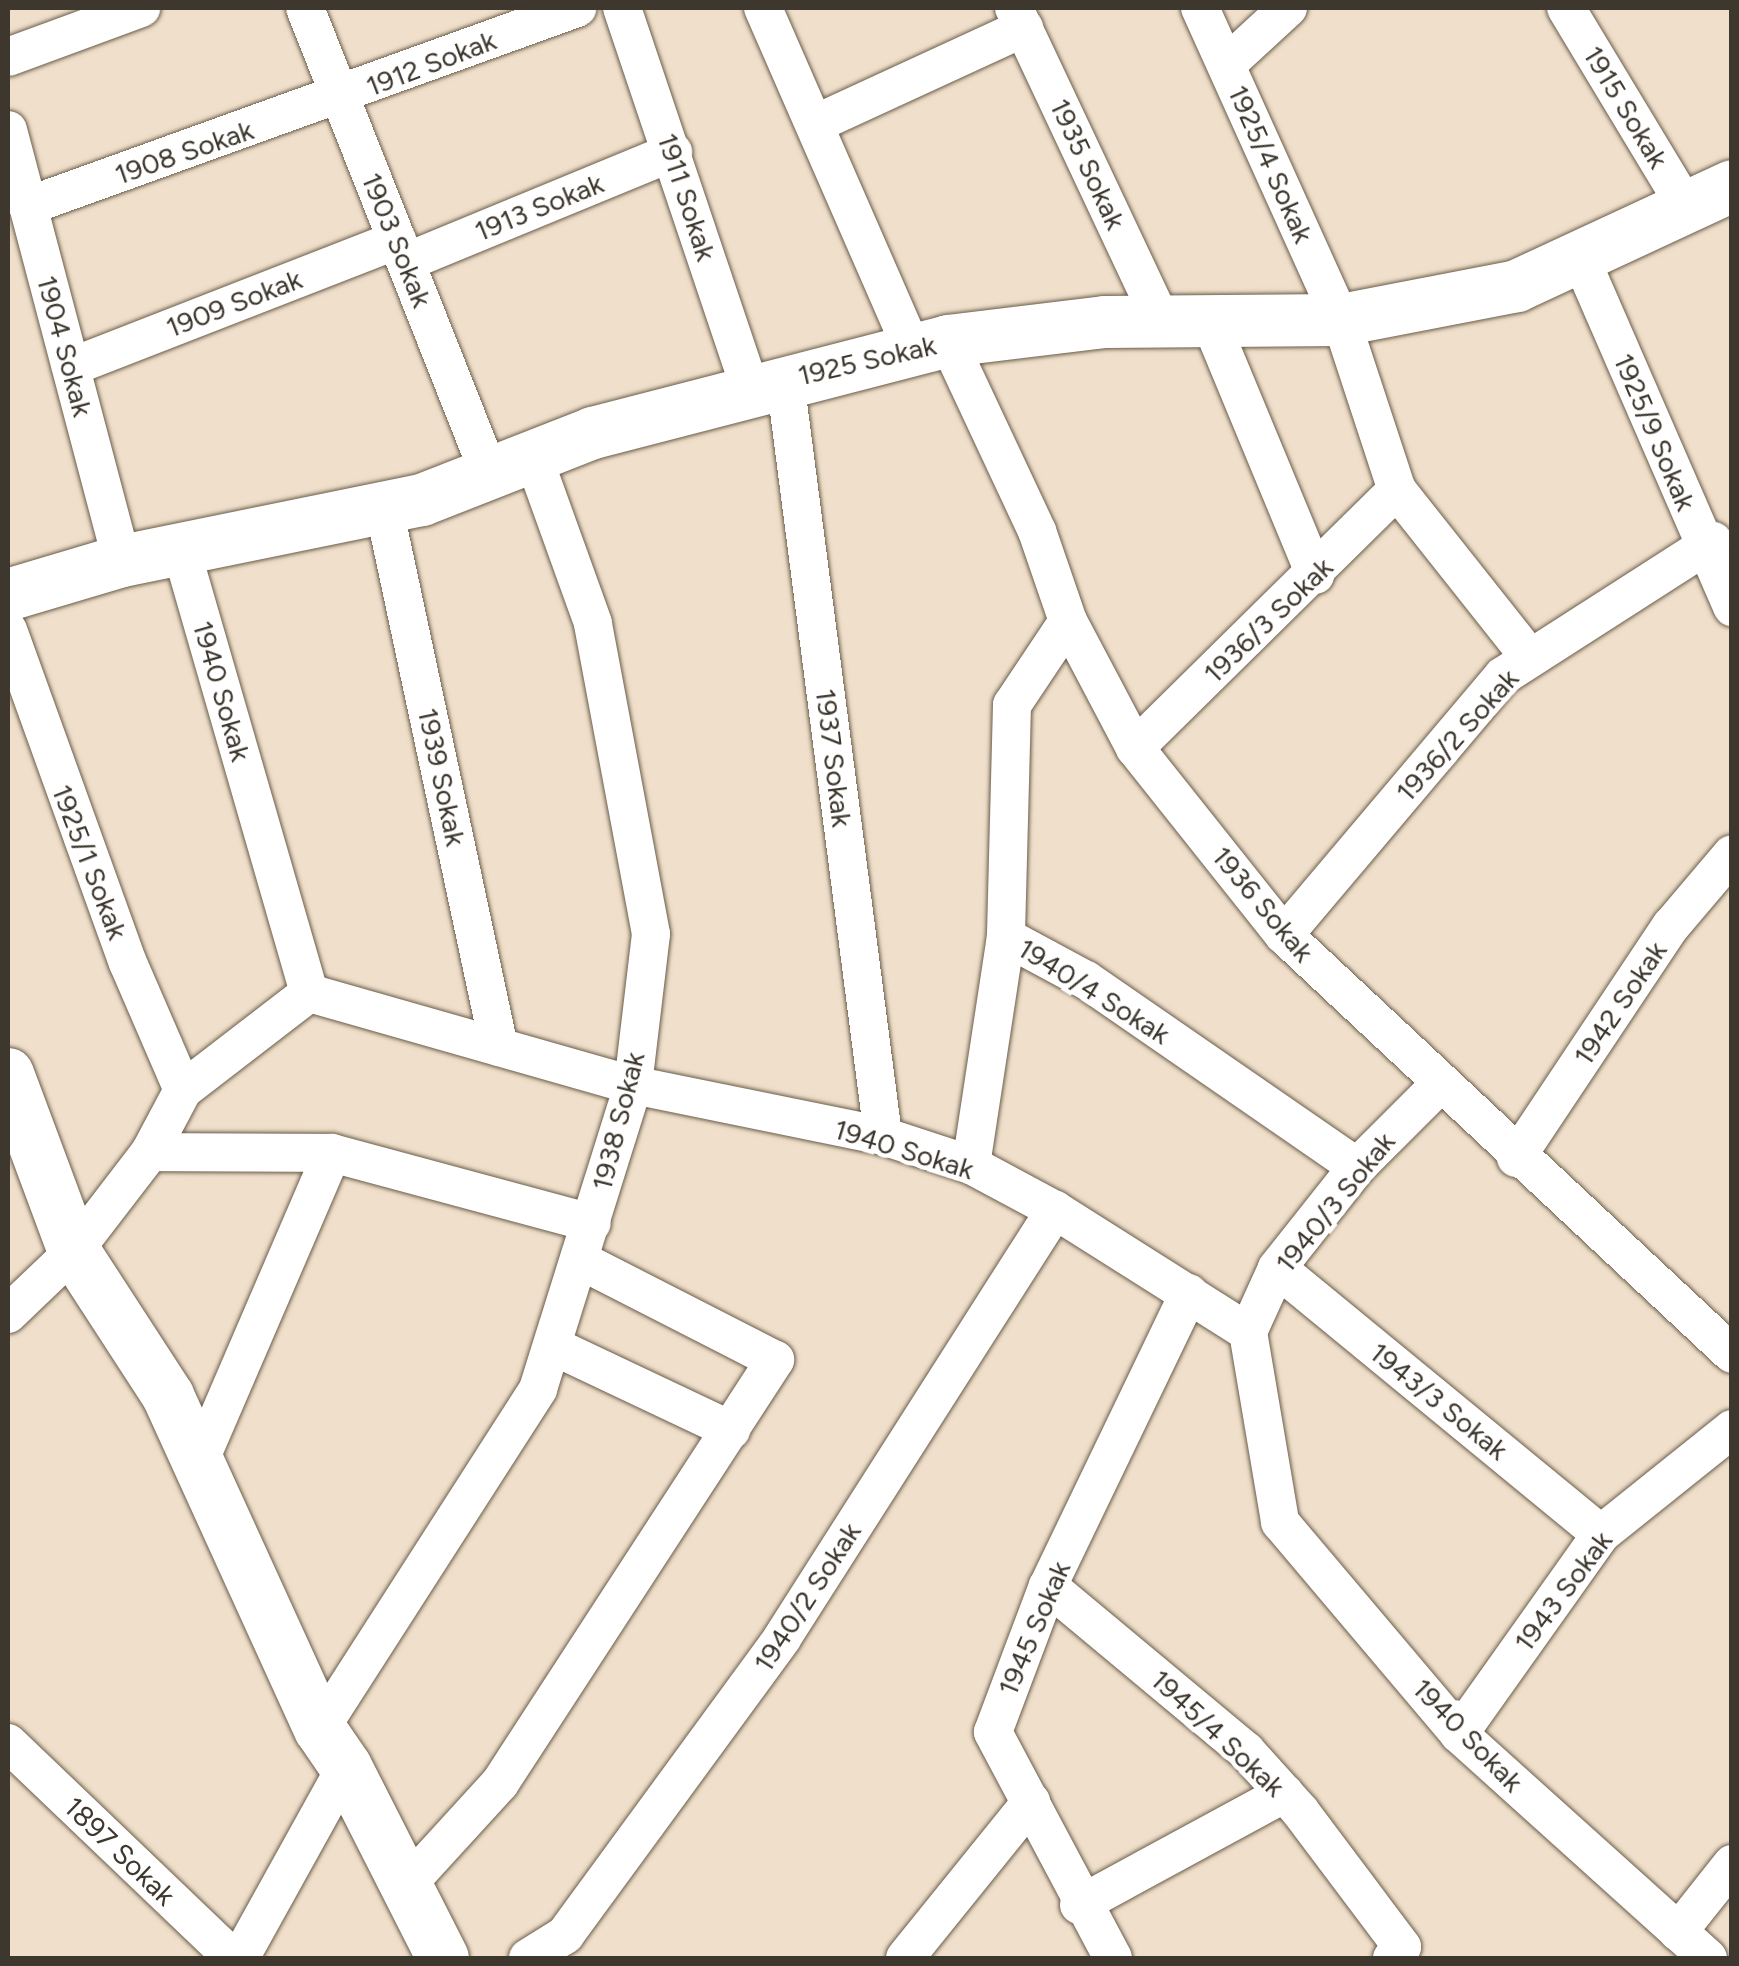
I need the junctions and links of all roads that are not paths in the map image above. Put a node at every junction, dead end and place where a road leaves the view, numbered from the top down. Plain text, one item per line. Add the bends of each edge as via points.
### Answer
1 (141, 8) edge
2 (305, 8) edge
3 (577, 8) edge
4 (622, 8) edge
5 (763, 8) edge
6 (1200, 8) edge
7 (1288, 8) edge
8 (1576, 11) edge
9 (1019, 18) edge
10 (8, 57) edge
11 (1227, 64) junction
12 (341, 97) junction
13 (817, 123) junction
14 (8, 130) edge
15 (672, 152) junction
16 (1709, 196) edge
17 (28, 206) junction
18 (401, 251) junction
19 (1580, 256) junction
20 (1342, 320) junction
21 (1185, 321) junction
22 (930, 345) junction
23 (71, 368) junction
24 (768, 384) junction
25 (511, 465) junction
26 (1397, 490) junction
27 (384, 508) junction
28 (1709, 544) junction
29 (181, 549) junction
30 (122, 562) junction
31 (1316, 576) junction
32 (8, 594) edge
33 (1732, 607) edge
34 (1068, 621) junction
35 (8, 630) edge
36 (1530, 658) junction
37 (1135, 748) junction
38 (1732, 854) edge
39 (1284, 935) junction
40 (1006, 937) junction
41 (309, 992) junction
42 (499, 1047) junction
43 (8, 1074) edge
44 (1440, 1084) junction
45 (633, 1085) junction
46 (183, 1090) junction
47 (883, 1136) junction
48 (150, 1152) junction
49 (332, 1154) junction
50 (1516, 1158) junction
51 (971, 1165) junction
52 (1357, 1166) junction
53 (1055, 1210) junction
54 (592, 1222) junction
55 (66, 1259) junction
56 (580, 1260) junction
57 (1277, 1268) junction
58 (1190, 1294) junction
59 (8, 1314) edge
60 (1248, 1332) junction
61 (1728, 1343) edge
62 (552, 1346) junction
63 (1732, 1429) edge
64 (731, 1430) junction
65 (198, 1462) junction
66 (1600, 1534) junction
67 (1048, 1586) junction
68 (1459, 1734) junction
69 (8, 1744) edge
70 (333, 1748) junction
71 (1284, 1793) junction
72 (1031, 1802) junction
73 (1732, 1864) edge
74 (405, 1887) junction
75 (1079, 1904) junction
76 (1678, 1932) junction
77 (1397, 1953) edge
78 (232, 1958) edge
79 (240, 1958) edge
80 (443, 1958) edge
81 (528, 1958) edge
82 (906, 1958) edge
83 (1113, 1958) edge
84 (1708, 1958) edge

1 - 10 street
2 - 12 street, 1903 Sokak
3 - 12 street, 1912 Sokak
4 - 15 street, 1911 Sokak
5 - 13 street, 1936 Sokak
6 - 11 street, 1925/4 Sokak
7 - 11 street
8 - 16 street, 1915 Sokak
9 - 13 street
9 - 21 street, 1935 Sokak
11 - 20 street, 1925/4 Sokak
12 - 17 street, 1908 Sokak
12 - 18 street, 1903 Sokak
13 - 22 street, 1936 Sokak
14 - 17 street, 1904 Sokak
15 - 18 street, 1913 Sokak
15 - 24 street, 1911 Sokak
16 - 19 street, 1925 Sokak
17 - 23 street, 1904 Sokak
18 - 23 street, 1909 Sokak
18 - 25 street, 1903 Sokak
19 - 20 street, 1925 Sokak via 1517,286
19 - 28 street, 1925/9 Sokak
20 - 21 street, 1925 Sokak
20 - 26 street, 1925/4 Sokak
21 - 22 street, 1925 Sokak
21 - 31 street, 1935 Sokak
22 - 24 street, 1925 Sokak
22 - 34 street, 1936 Sokak via 1037,531
23 - 30 street, 1904 Sokak
24 - 25 street, 1925 Sokak
24 - 47 street, 1937 Sokak
25 - 27 street, 1925 Sokak
25 - 45 street, 1938 Sokak via 593,623 651,934
26 - 31 street, 1936/3 Sokak
26 - 36 street
27 - 29 street, 1925 Sokak
27 - 42 street, 1939 Sokak
28 - 33 street, 1925/9 Sokak
28 - 36 street, 1936/2 Sokak
29 - 30 street, 1925 Sokak
29 - 41 street, 1940 Sokak
30 - 32 street, 1925 Sokak
31 - 37 street, 1936/3 Sokak
34 - 37 street, 1936 Sokak
34 - 40 street, 1940/4 Sokak via 1012,705
35 - 46 street, 1925/1 Sokak via 121,946
36 - 39 street, 1936/2 Sokak via 1503,676
37 - 39 street, 1936 Sokak
38 - 50 street, 1942 Sokak via 1671,926
39 - 44 street, 1936 Sokak
40 - 51 street
40 - 52 street, 1940/4 Sokak via 1086,980
41 - 42 street, 1940 Sokak
41 - 46 street
42 - 45 street, 1940 Sokak
43 - 55 street
44 - 50 street, 1936 Sokak
44 - 52 street, 1940/3 Sokak
45 - 47 street, 1940 Sokak
45 - 54 street, 1938 Sokak
46 - 48 street
47 - 51 street, 1940 Sokak
48 - 49 street
48 - 55 street
49 - 54 street
49 - 65 street
50 - 61 street, 1936 Sokak
51 - 53 street, 1940 Sokak
52 - 57 street, 1940/3 Sokak
53 - 58 street, 1940 Sokak
53 - 81 street, 1940/2 Sokak via 782,1638 565,1935
54 - 56 street, 1938 Sokak
55 - 59 street
55 - 65 street via 168,1396
56 - 62 street, 1938 Sokak
56 - 64 street via 775,1360
57 - 60 street, 1940/3 Sokak
57 - 66 street, 1943/3 Sokak
58 - 60 street, 1940 Sokak
58 - 67 street, 1945 Sokak
60 - 68 street, 1940 Sokak via 1280,1522
62 - 64 street
62 - 70 street, 1938 Sokak via 538,1389
63 - 66 street, 1943 Sokak
64 - 74 street via 500,1783
65 - 70 street
66 - 68 street, 1943 Sokak
67 - 71 street, 1945/4 Sokak via 1246,1751
67 - 72 street, 1945 Sokak via 993,1732
68 - 76 street, 1940 Sokak
69 - 78 street, 1897 Sokak
70 - 74 street
70 - 79 street, 1938 Sokak
71 - 75 street
71 - 77 street, 1945/4 Sokak
72 - 75 street, 1945 Sokak
72 - 82 street
73 - 76 street
74 - 80 street
75 - 83 street, 1945 Sokak
76 - 84 street, 1940 Sokak

